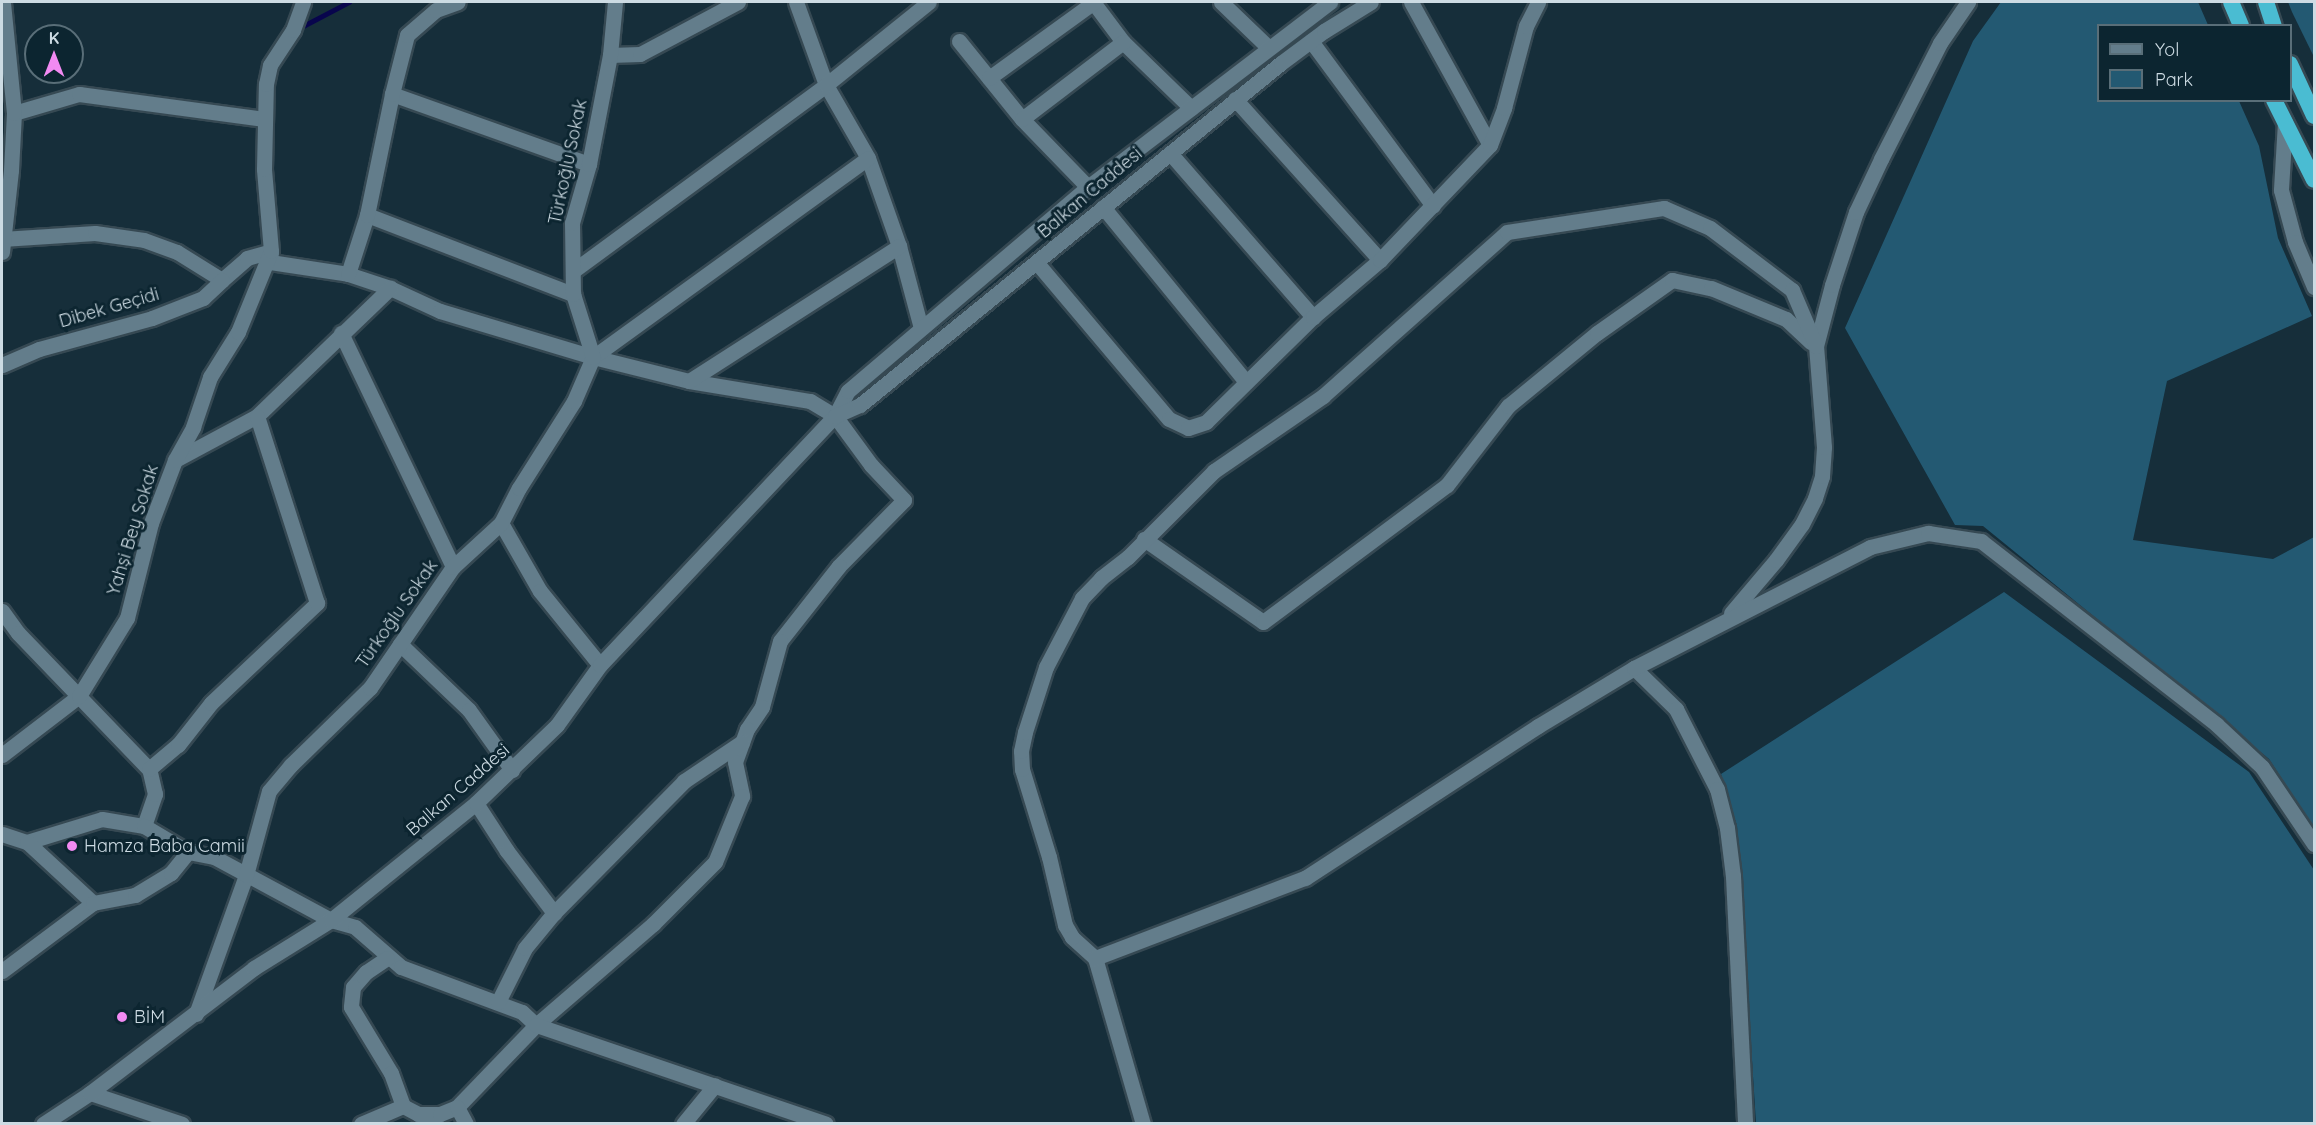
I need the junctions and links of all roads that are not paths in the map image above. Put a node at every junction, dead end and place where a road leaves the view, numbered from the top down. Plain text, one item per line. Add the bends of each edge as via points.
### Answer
1 (3, 2) edge
2 (303, 2) edge
3 (458, 2) edge
4 (615, 2) edge
5 (738, 2) edge
6 (796, 2) edge
7 (929, 2) edge
8 (1094, 2) edge
9 (1221, 2) edge
10 (1371, 2) edge
11 (1411, 2) edge
12 (1538, 2) edge
13 (1968, 2) edge
14 (2231, 2) edge
15 (2265, 2) edge
16 (1321, 4) edge
17 (2240, 24) edge
18 (2273, 24) edge
19 (4, 40) edge
20 (1311, 40) junction
21 (959, 41) dead end
22 (1123, 42) junction
23 (1268, 47) junction
24 (610, 56) junction
25 (2292, 68) edge
26 (989, 78) junction
27 (826, 85) junction
28 (392, 94) junction
29 (1235, 99) junction
30 (2275, 102) edge
31 (1191, 108) junction
32 (14, 113) junction
33 (2314, 116) edge
34 (264, 119) junction
35 (1022, 119) junction
36 (2285, 122) junction
37 (1490, 145) junction
38 (1170, 153) junction
39 (868, 158) junction
40 (589, 164) junction
41 (2314, 180) edge
42 (1088, 187) junction
43 (1433, 206) junction
44 (1103, 207) junction
45 (368, 215) junction
46 (2, 243) edge
47 (899, 246) junction
48 (271, 251) junction
49 (1380, 260) junction
50 (1037, 262) junction
51 (573, 271) junction
52 (348, 274) junction
53 (222, 280) junction
54 (2314, 287) edge
55 (390, 288) junction
56 (573, 294) junction
57 (1313, 317) junction
58 (921, 328) junction
59 (341, 333) junction
60 (1816, 346) junction
61 (593, 357) junction
62 (2, 365) edge
63 (689, 381) junction
64 (1246, 382) junction
65 (257, 416) junction
66 (835, 416) junction
67 (175, 460) junction
68 (501, 523) junction
69 (1144, 539) junction
70 (453, 567) junction
71 (2, 612) edge
72 (1726, 619) junction
73 (400, 644) junction
74 (600, 665) junction
75 (1634, 668) junction
76 (79, 696) junction
77 (742, 742) junction
78 (2, 755) edge
79 (149, 769) junction
80 (512, 770) junction
81 (476, 803) junction
82 (144, 826) junction
83 (2, 834) edge
84 (27, 842) junction
85 (2314, 844) edge
86 (188, 852) junction
87 (246, 875) junction
88 (93, 903) junction
89 (554, 913) junction
90 (331, 920) junction
91 (387, 958) junction
92 (1095, 958) junction
93 (2, 971) edge
94 (498, 1002) junction
95 (196, 1014) junction
96 (536, 1025) junction
97 (715, 1084) junction
98 (90, 1093) junction
99 (403, 1106) junction
100 (458, 1107) junction
101 (43, 1124) edge
102 (182, 1124) edge
103 (361, 1124) edge
104 (466, 1124) edge
105 (683, 1124) edge
106 (826, 1124) edge
107 (1143, 1124) edge
108 (1745, 1124) edge

1 - 19 street
2 - 34 street via 293,30 270,64
3 - 28 street via 436,10 407,34
4 - 24 street, Türkoğlu Sokak
5 - 24 street via 640,54
6 - 27 street
7 - 27 street
8 - 22 street
8 - 26 street
9 - 23 street
10 - 20 street, Balkan Caddesi
11 - 37 street
12 - 37 street via 1526,26
13 - 60 street via 1940,43 1856,212
14 - 17 highway
15 - 18 highway
16 - 23 street, Balkan Caddesi
19 - 32 street
20 - 29 street, Balkan Caddesi
20 - 43 street
21 - 26 street
22 - 31 street
22 - 35 street
23 - 31 street, Balkan Caddesi
24 - 40 street, Türkoğlu Sokak
25 - 33 highway
26 - 35 street
27 - 39 street
27 - 51 street
28 - 40 street
28 - 45 street
29 - 38 street, Balkan Caddesi
29 - 49 street
30 - 36 highway
31 - 42 street, Balkan Caddesi
32 - 34 street via 79,94
32 - 46 street
34 - 48 street
35 - 42 street
36 - 41 highway
36 - 54 street via 2281,190 2295,242
37 - 43 street
38 - 44 street, Balkan Caddesi
38 - 57 street
39 - 47 street
39 - 61 street
40 - 51 street, Türkoğlu Sokak via 572,223
42 - 44 street
42 - 58 street, Balkan Caddesi
43 - 49 street
44 - 50 street, Balkan Caddesi
44 - 64 street
45 - 52 street
45 - 56 street
46 - 53 street via 95,233 144,240 177,252
47 - 58 street
47 - 63 street
48 - 52 street via 270,262
48 - 53 street, Dibek Geçidi via 247,258
48 - 67 street, Yahşi Bey Sokak via 238,332 210,377 193,428
49 - 57 street
50 - 64 street via 1178,425 1188,428 1206,422
50 - 66 street, Balkan Caddesi via 860,405
51 - 56 street, Türkoğlu Sokak
52 - 55 street
53 - 62 street, Dibek Geçidi via 203,298 152,318 39,349
55 - 59 street
55 - 61 street via 440,311
56 - 61 street, Türkoğlu Sokak
57 - 64 street
58 - 66 street, Balkan Caddesi via 848,391
59 - 65 street
59 - 70 street
60 - 69 street via 1786,319 1711,288 1672,280 1597,333 1508,406 1447,485 1263,622
60 - 69 street via 1792,290 1710,228 1664,208 1507,232 1323,396 1214,471
60 - 72 street via 1824,447 1822,476 1815,498 1776,560
61 - 63 street
61 - 68 street, Türkoğlu Sokak via 574,401
63 - 66 street via 810,401
65 - 67 street
65 - 79 street via 317,603 211,703 178,745
66 - 74 street, Balkan Caddesi
66 - 77 street via 871,465 904,500 839,566 780,641 762,707
67 - 76 street, Yahşi Bey Sokak via 151,523 128,618
68 - 70 street, Türkoğlu Sokak
68 - 74 street via 540,591
69 - 92 street via 1082,598 1046,667 1021,751 1025,782 1065,925
70 - 73 street, Türkoğlu Sokak
71 - 76 street
72 - 75 street
72 - 85 street via 1870,547 1928,532 1981,541 2223,731 2262,767
73 - 80 street via 470,710
73 - 87 street, Türkoğlu Sokak via 370,688 269,791
74 - 80 street, Balkan Caddesi via 557,725
75 - 92 street via 1305,878
75 - 108 street via 1676,709 1717,789 1727,828 1733,876
76 - 78 street, Yahşi Bey Sokak
76 - 79 street
77 - 89 street via 684,781
77 - 96 street via 735,762 742,796 716,862 653,924
79 - 82 street via 154,794
80 - 81 street, Balkan Caddesi
81 - 89 street
81 - 90 street, Balkan Caddesi
82 - 84 street via 102,819
82 - 86 street
83 - 84 street
84 - 88 street
86 - 87 street via 214,857
86 - 88 street via 171,873 135,895
87 - 90 street
87 - 95 street, Türkoğlu Sokak
88 - 93 street
89 - 94 street via 525,948
90 - 91 street via 356,927
90 - 95 street, Balkan Caddesi via 254,968
91 - 94 street via 401,967
91 - 99 street via 353,987 351,1007 391,1073
92 - 107 street
94 - 96 street via 522,1012
95 - 98 street, Balkan Caddesi
96 - 97 street
96 - 100 street
97 - 105 street
97 - 106 street
98 - 101 street, Balkan Caddesi
98 - 102 street
99 - 100 street via 418,1113 440,1114
99 - 103 street
100 - 104 street

